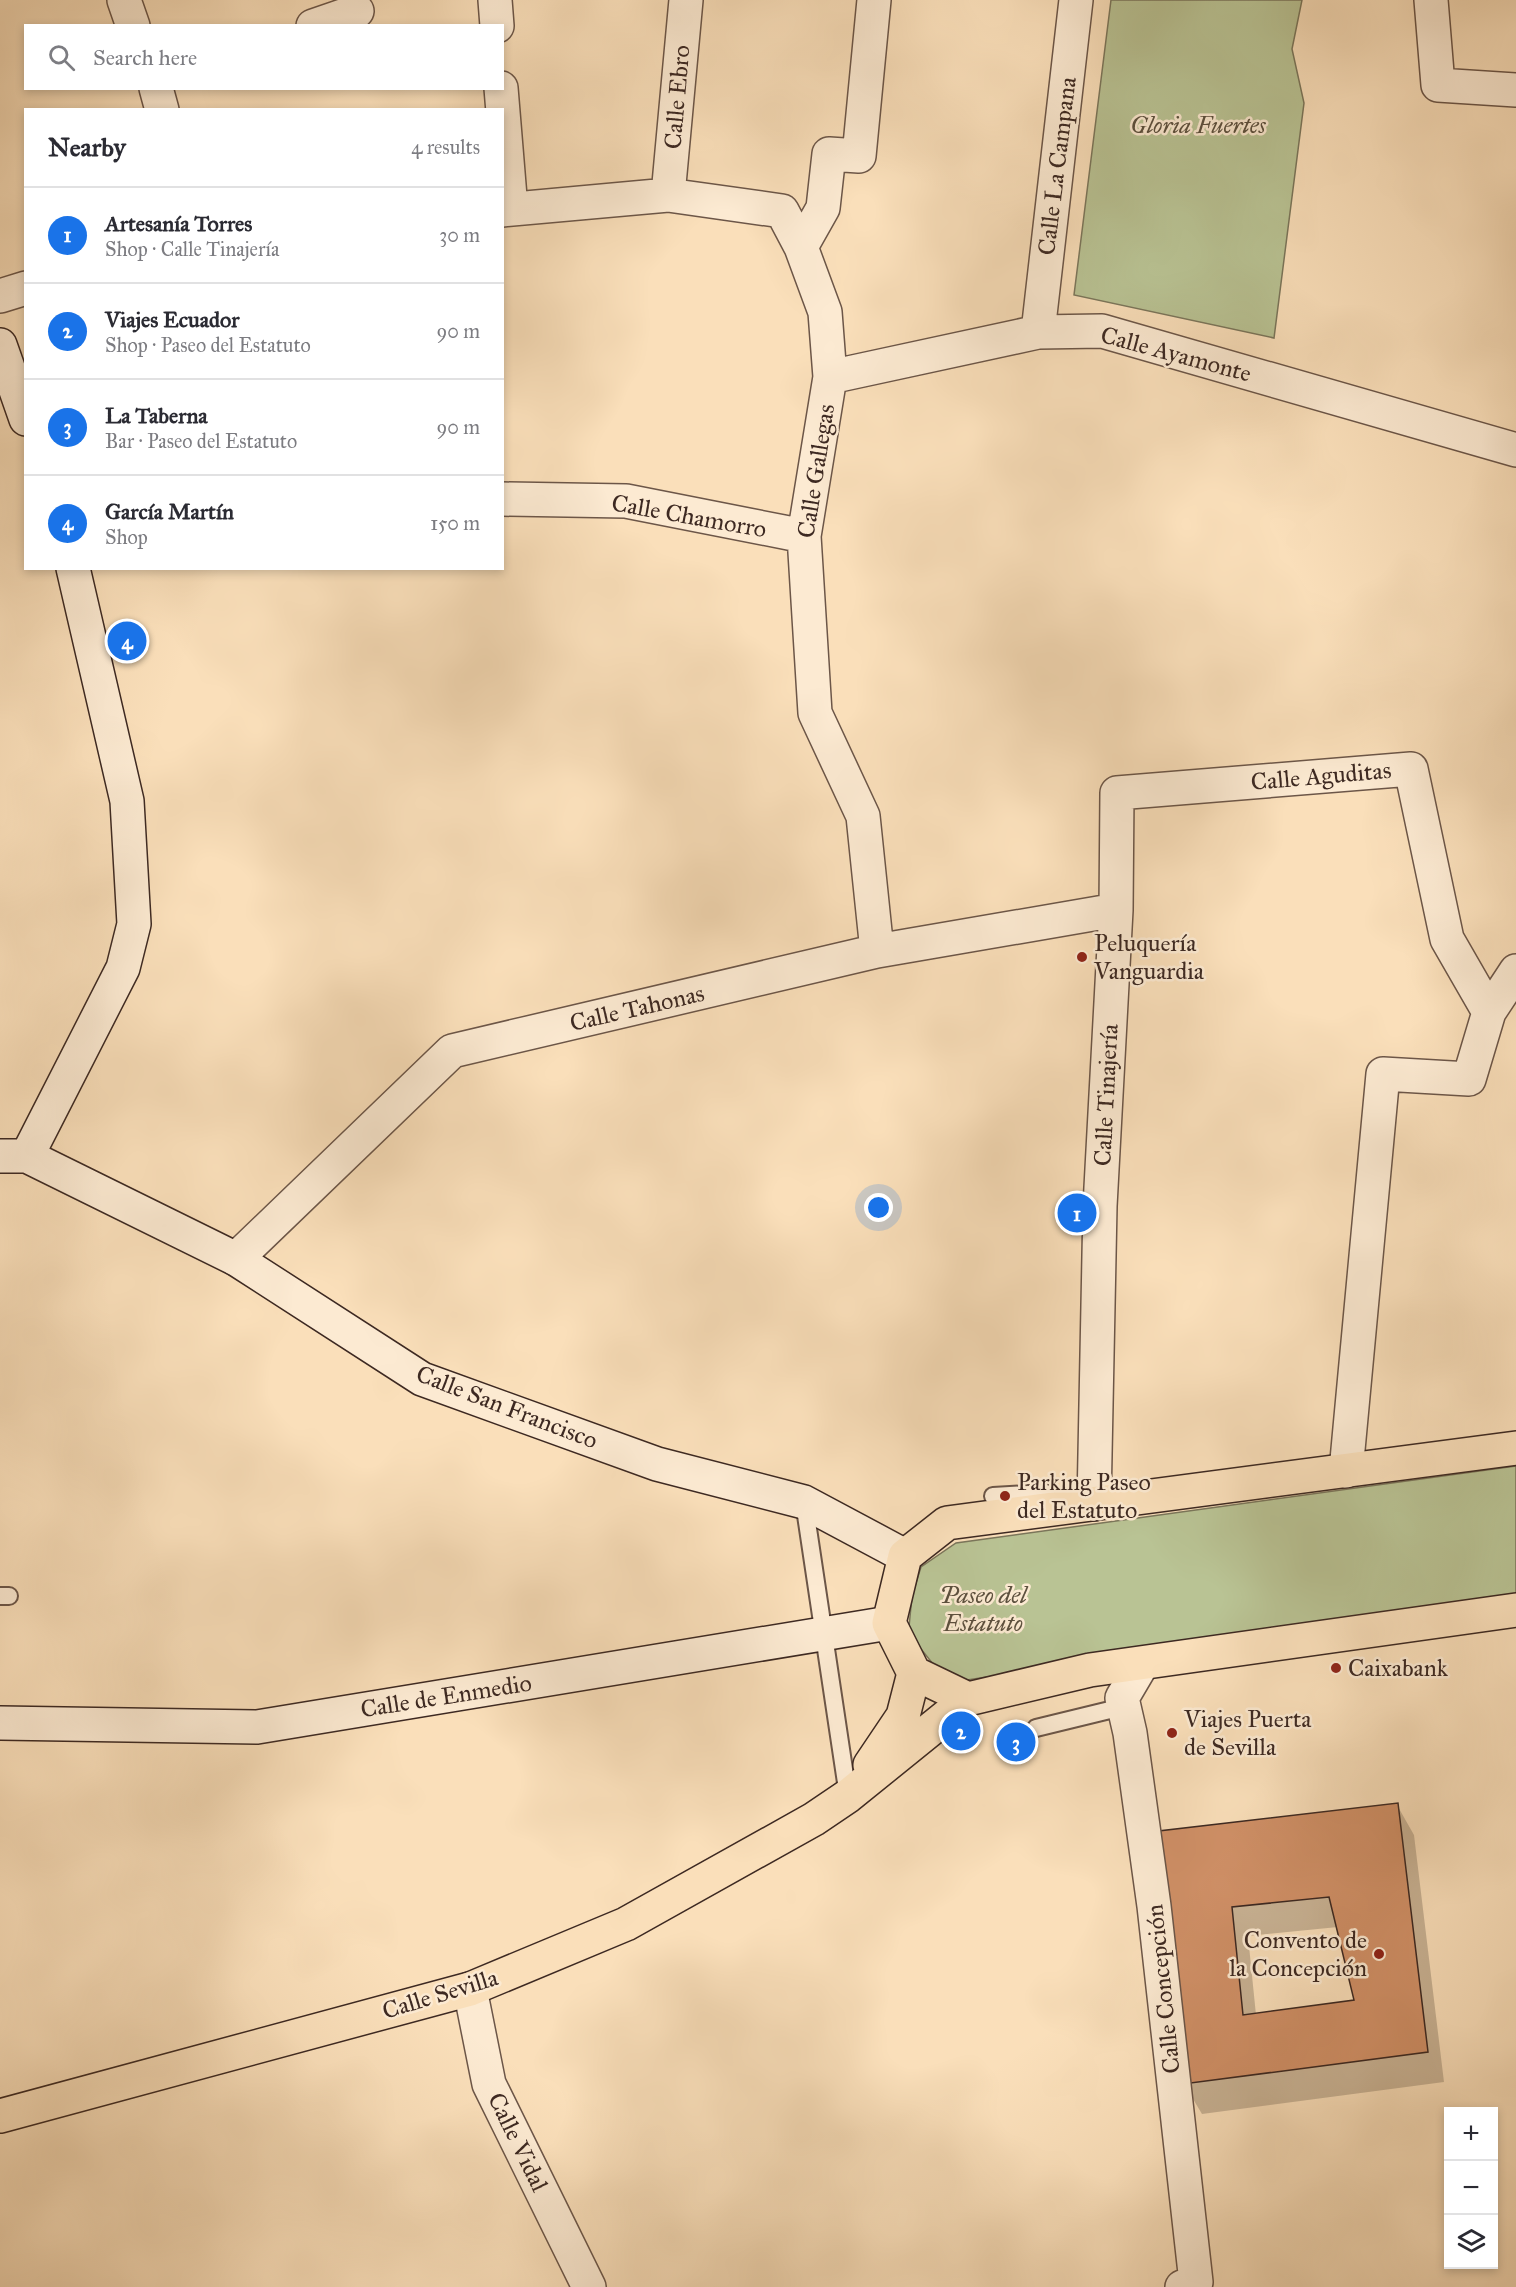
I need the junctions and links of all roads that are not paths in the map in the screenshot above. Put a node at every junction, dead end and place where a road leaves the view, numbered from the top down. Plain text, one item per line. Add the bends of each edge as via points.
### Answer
1 (124, 0) edge
2 (495, 0) edge
3 (686, 0) edge
4 (874, 0) edge
5 (1076, 0) edge
6 (1431, 0) edge
7 (357, 11) dead end
8 (132, 24) edge
9 (319, 24) edge
10 (497, 24) edge
11 (157, 90) edge
12 (501, 90) edge
13 (1516, 90) edge
14 (161, 108) edge
15 (502, 108) edge
16 (504, 148) edge
17 (668, 195) junction
18 (507, 209) edge
19 (801, 247) junction
20 (24, 289) edge
21 (0, 296) edge
22 (1038, 332) junction
23 (0, 345) edge
24 (830, 377) junction
25 (24, 413) edge
26 (1516, 450) edge
27 (504, 499) edge
28 (804, 536) junction
29 (73, 570) edge
30 (1117, 793) joint
31 (1116, 910) junction
32 (877, 951) junction
33 (1516, 971) edge
34 (1502, 1017) edge
35 (14, 1156) edge
36 (236, 1259) junction
37 (1516, 1448) edge
38 (1346, 1471) junction
39 (993, 1496) dead end
40 (804, 1502) junction
41 (1094, 1504) junction
42 (905, 1556) junction
43 (1516, 1610) edge
44 (889, 1623) junction
45 (824, 1634) junction
46 (914, 1673) junction
47 (1131, 1683) junction
48 (968, 1699) junction
49 (0, 1723) edge
50 (1036, 1728) dead end
51 (848, 1796) junction
52 (470, 1989) junction
53 (0, 2116) edge
54 (589, 2287) edge
55 (1182, 2287) edge

1 - 8 street
2 - 10 street
3 - 17 street, Calle Ebro
4 - 19 street via 859,156 829,154 823,208
5 - 22 street, Calle La Campana
6 - 13 street via 1438,85
7 - 9 street
11 - 14 street
12 - 15 street
16 - 18 street
17 - 18 street
17 - 19 street, Calle Gallegas via 783,211
19 - 24 street, Calle Gallegas via 825,312
20 - 21 street
22 - 24 street, Calle Ayamonte
22 - 26 street, Calle Ayamonte via 1102,331
23 - 25 street
24 - 28 street, Calle Gallegas
27 - 28 street, Calle Chamorro via 626,501
28 - 32 street, Calle Gallegas via 815,713 862,816
29 - 35 street via 127,801 134,924 123,968
30 - 31 street, Calle Tinajería
30 - 34 street, Calle Aguditas via 1411,769 1447,939
31 - 32 street, Calle Tahonas
31 - 41 street, Calle Tinajería via 1100,1206
32 - 36 street, Calle Tahonas via 452,1052
33 - 34 street
34 - 38 street via 1469,1079 1383,1074
35 - 36 street, Calle San Francisco
36 - 40 street, Calle San Francisco via 422,1379 657,1464
37 - 38 main road
38 - 41 main road
39 - 41 lane via 1045,1493
40 - 42 street, Calle San Francisco
40 - 45 lane
41 - 42 main road via 947,1523
42 - 44 main road
43 - 47 main road
44 - 45 street, Calle de Enmedio
44 - 46 main road
45 - 49 street, Calle de Enmedio via 257,1727
45 - 51 lane
46 - 48 main road
46 - 51 main road via 903,1716
47 - 48 main road via 1090,1670
47 - 50 lane via 1114,1709
47 - 55 street, Calle Concepción via 1130,1733 1154,1906 1196,2282
48 - 51 main road, Calle Sevilla
51 - 52 main road, Calle Sevilla via 626,1924
52 - 53 main road, Calle Sevilla
52 - 54 street, Calle Vidal via 489,2084

